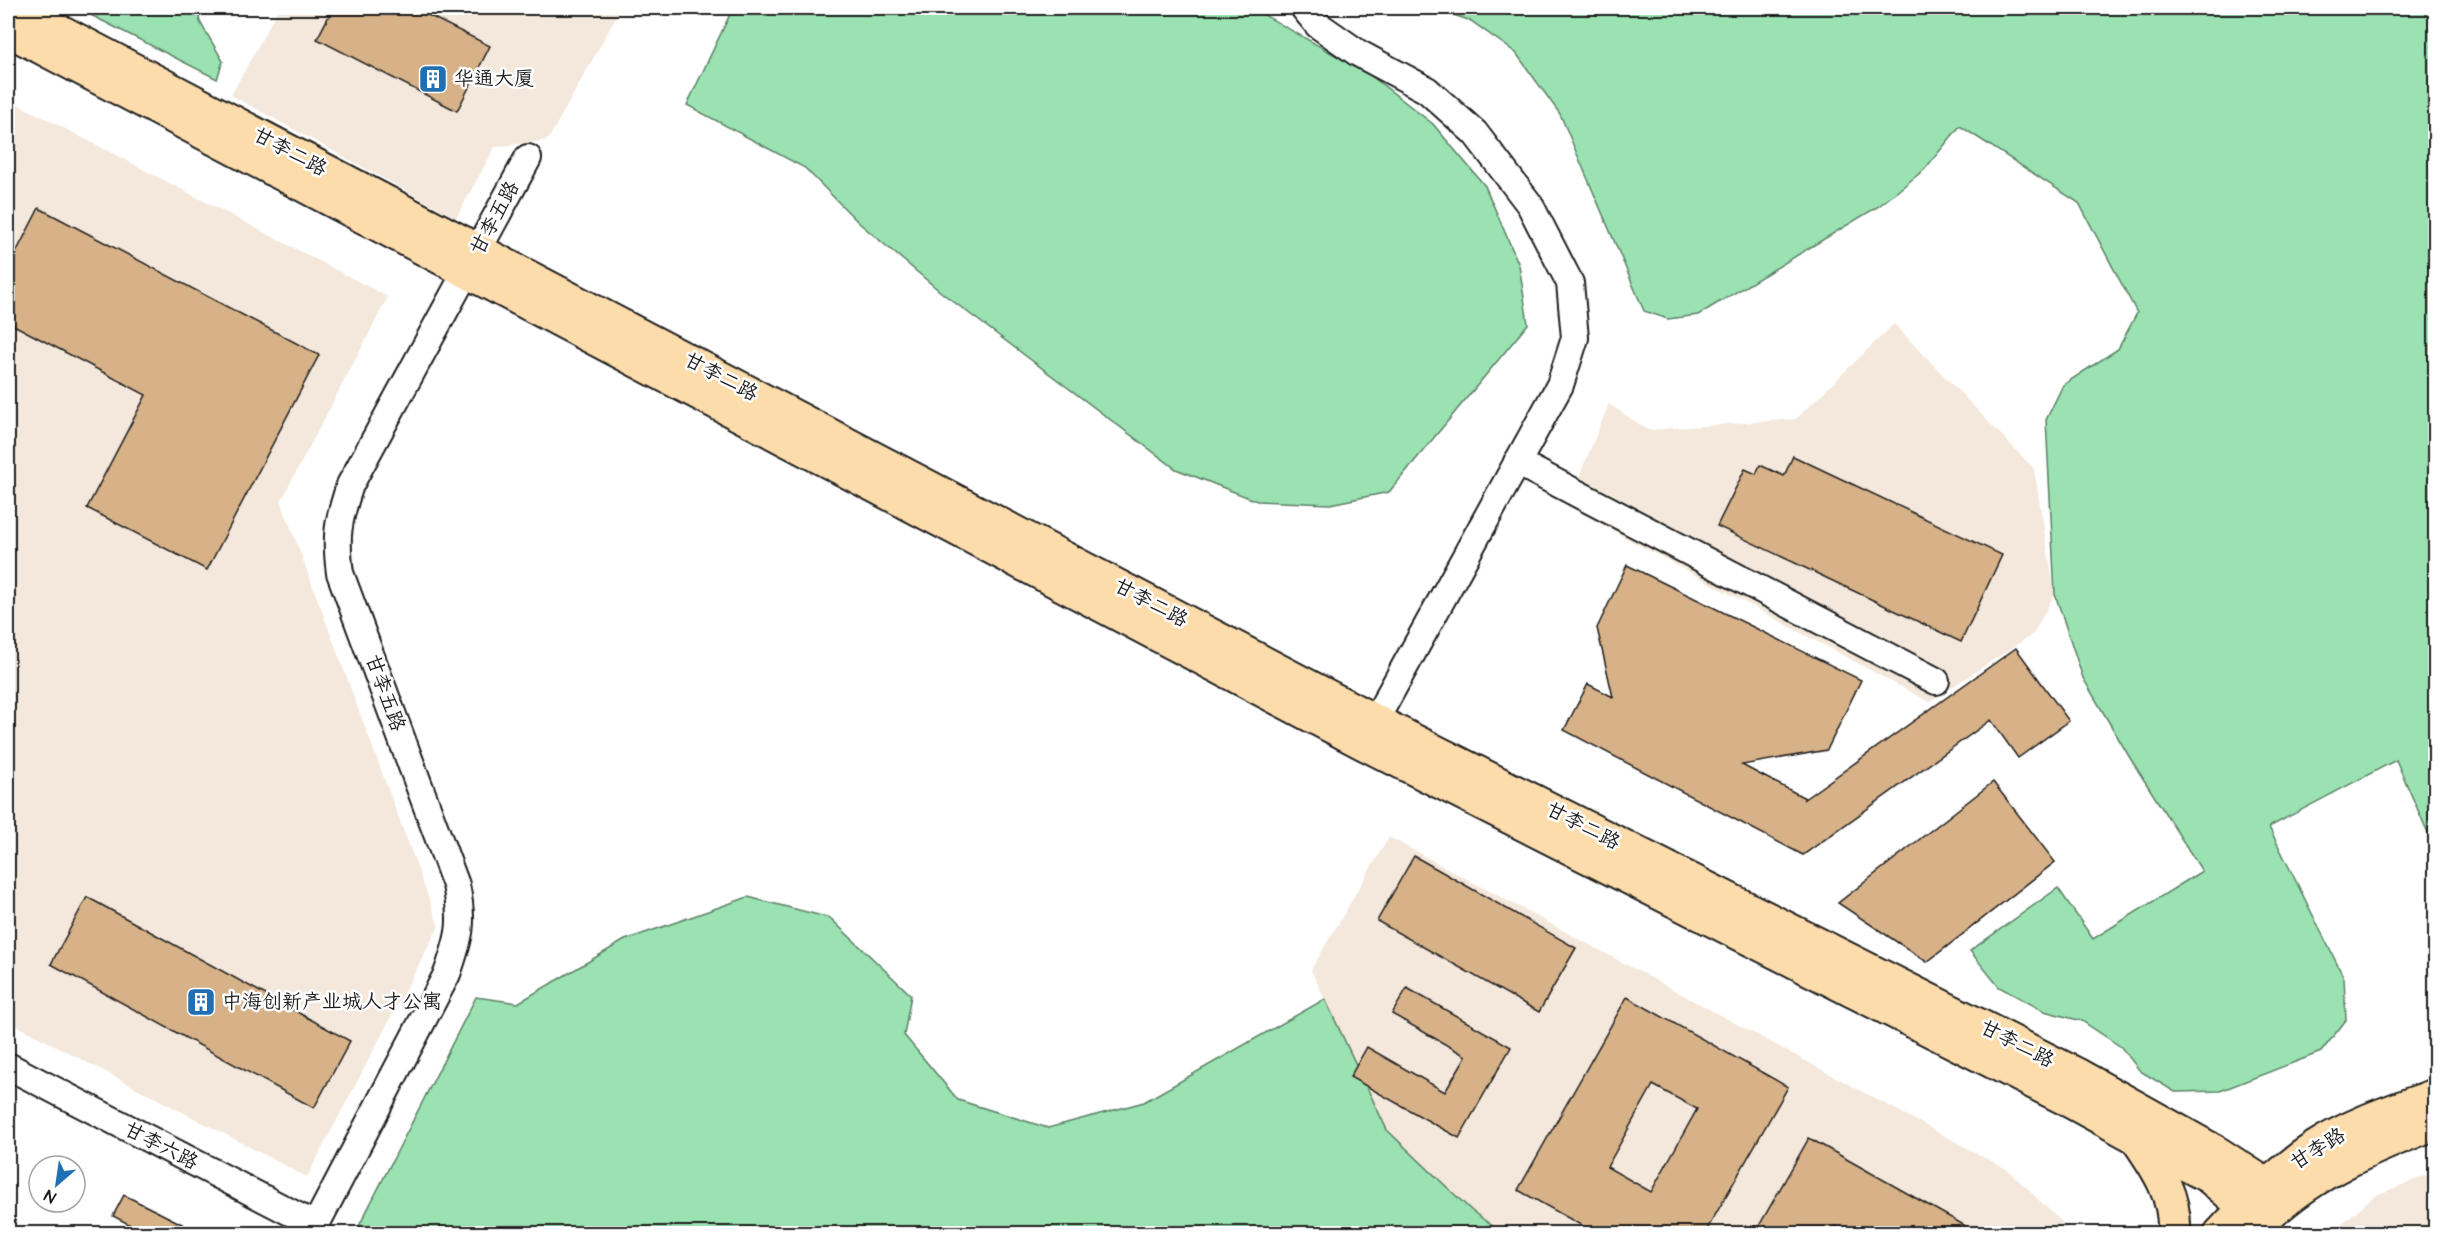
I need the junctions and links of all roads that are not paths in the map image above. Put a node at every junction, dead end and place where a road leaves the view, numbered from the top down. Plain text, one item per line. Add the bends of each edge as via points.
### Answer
1 (16, 8) edge
2 (1304, 8) edge
3 (8, 30) edge
4 (528, 158) dead end
5 (472, 260) junction
6 (1517, 462) junction
7 (1936, 681) dead end
8 (1369, 732) junction
9 (8, 1066) edge
10 (2436, 1095) edge
11 (2436, 1124) edge
12 (2137, 1139) junction
13 (2261, 1211) edge
14 (313, 1229) edge
15 (2174, 1233) edge
16 (2220, 1233) edge

1 - 5 main road, 甘李二路
2 - 6 street via 1318,25 1358,53 1427,90 1475,133 1530,205 1570,283 1575,338 1560,385
3 - 5 main road, 甘李二路
4 - 5 street, 甘李五路
5 - 8 main road, 甘李二路
5 - 14 street, 甘李五路 via 350,485 340,513 336,544 340,573 456,885 462,913 459,940 447,974
6 - 7 street
6 - 8 street
8 - 12 main road, 甘李二路
8 - 13 main road, 甘李二路 via 2076,1074 2216,1152
9 - 14 street, 甘李六路
10 - 13 main road, 甘李路 via 2343,1131 2299,1159
11 - 13 main road, 甘李路 via 2354,1156
12 - 13 main road, 甘李二路 via 2210,1177
12 - 15 main road via 2162,1176 2175,1215
13 - 16 main road, 甘李路

